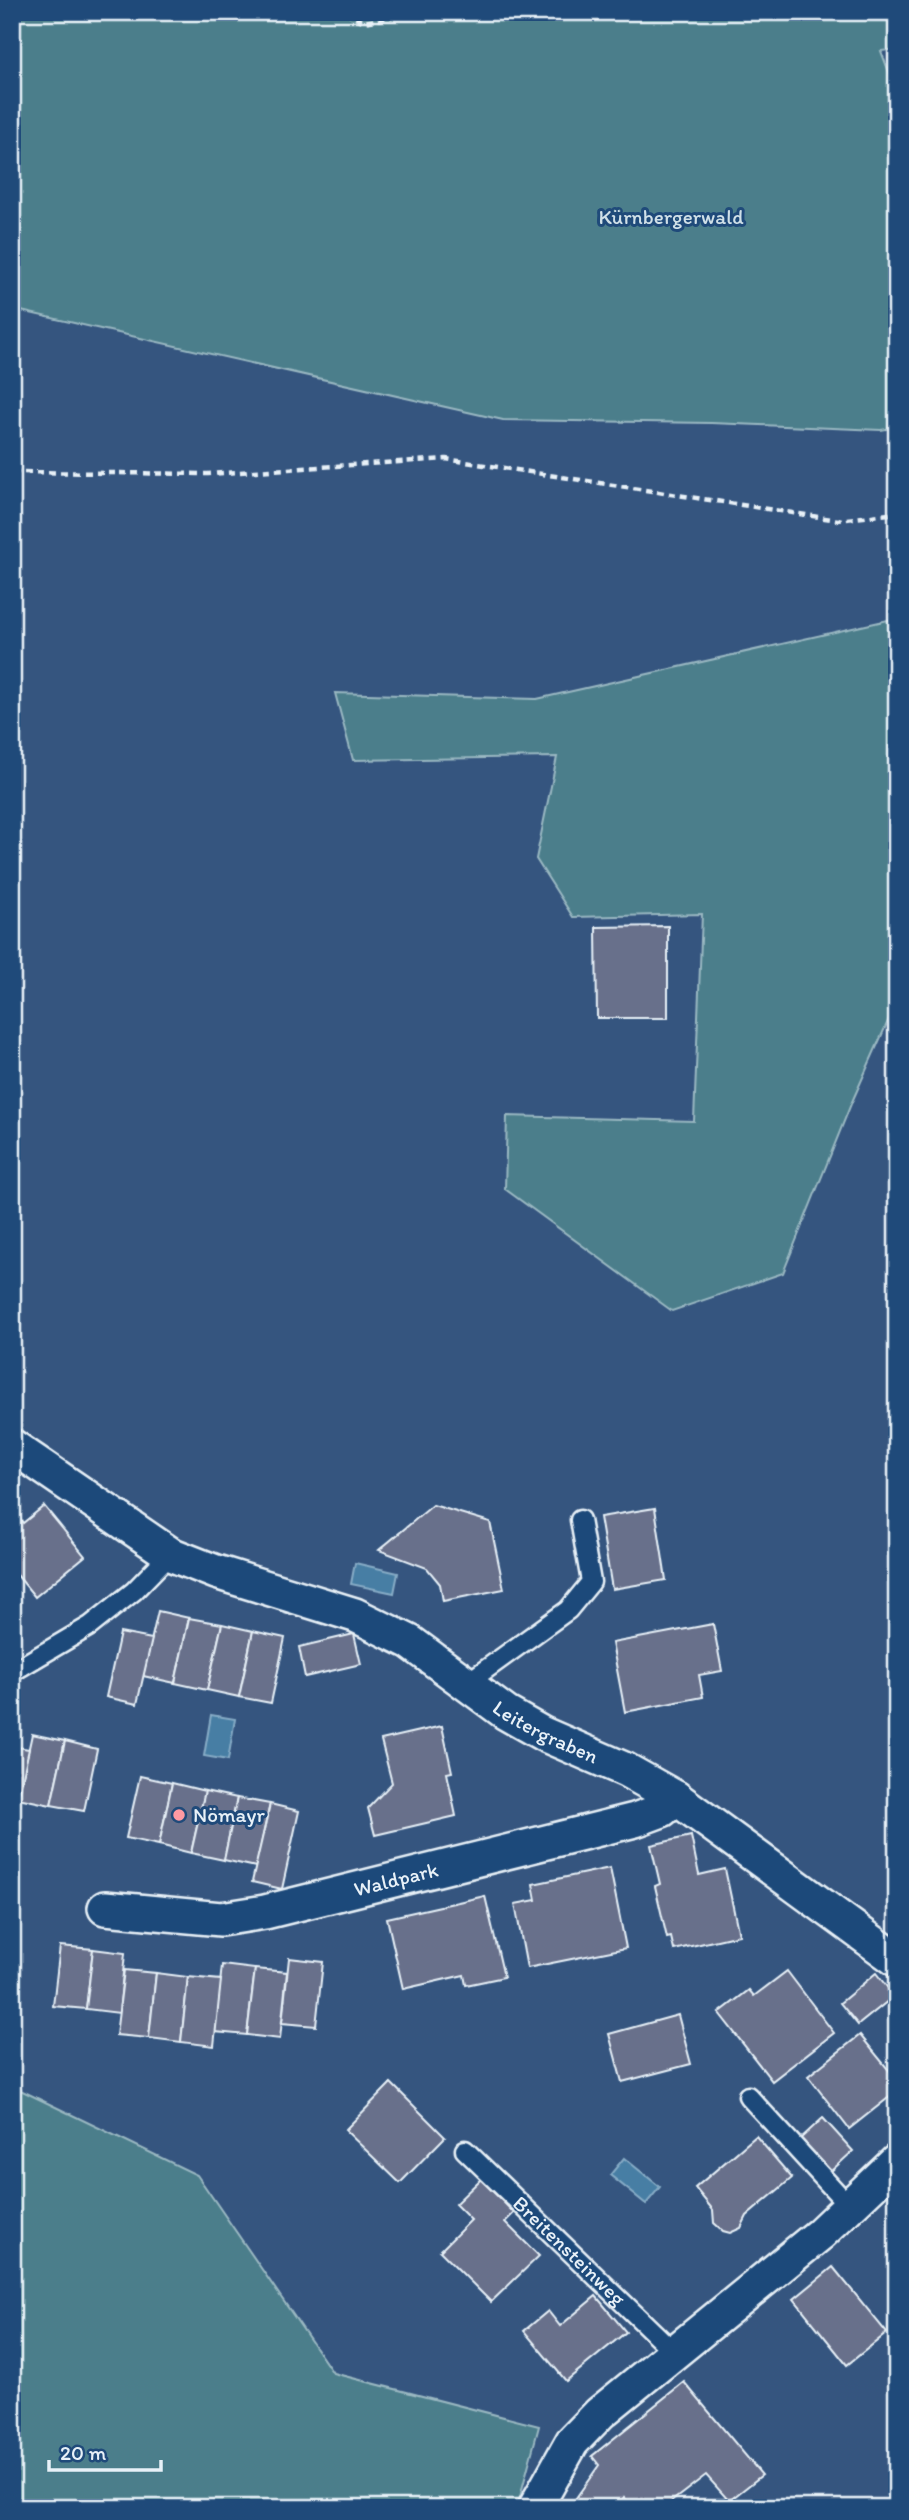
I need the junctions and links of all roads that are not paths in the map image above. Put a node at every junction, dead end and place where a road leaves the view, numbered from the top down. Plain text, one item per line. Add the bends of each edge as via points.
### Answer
1 (12, 1446) edge
2 (580, 1520) dead end
3 (170, 1554) junction
4 (12, 1672) edge
5 (467, 1684) junction
6 (676, 1798) junction
7 (105, 1908) dead end
8 (897, 1960) edge
9 (748, 2096) dead end
10 (465, 2150) dead end
11 (897, 2161) edge
12 (850, 2207) junction
13 (675, 2353) junction
14 (535, 2508) edge

1 - 3 street, Leitergraben
2 - 5 lane via 591,1582 568,1610
3 - 4 lane via 90,1626
3 - 5 street, Leitergraben via 355,1615 410,1642
5 - 6 street, Leitergraben via 543,1734
6 - 7 street, Waldpark via 662,1810 635,1820 265,1912 221,1919
6 - 8 street, Leitergraben
9 - 12 lane
10 - 13 lane, Breitensteinweg
11 - 12 street
12 - 13 street
13 - 14 street via 600,2413 572,2442

